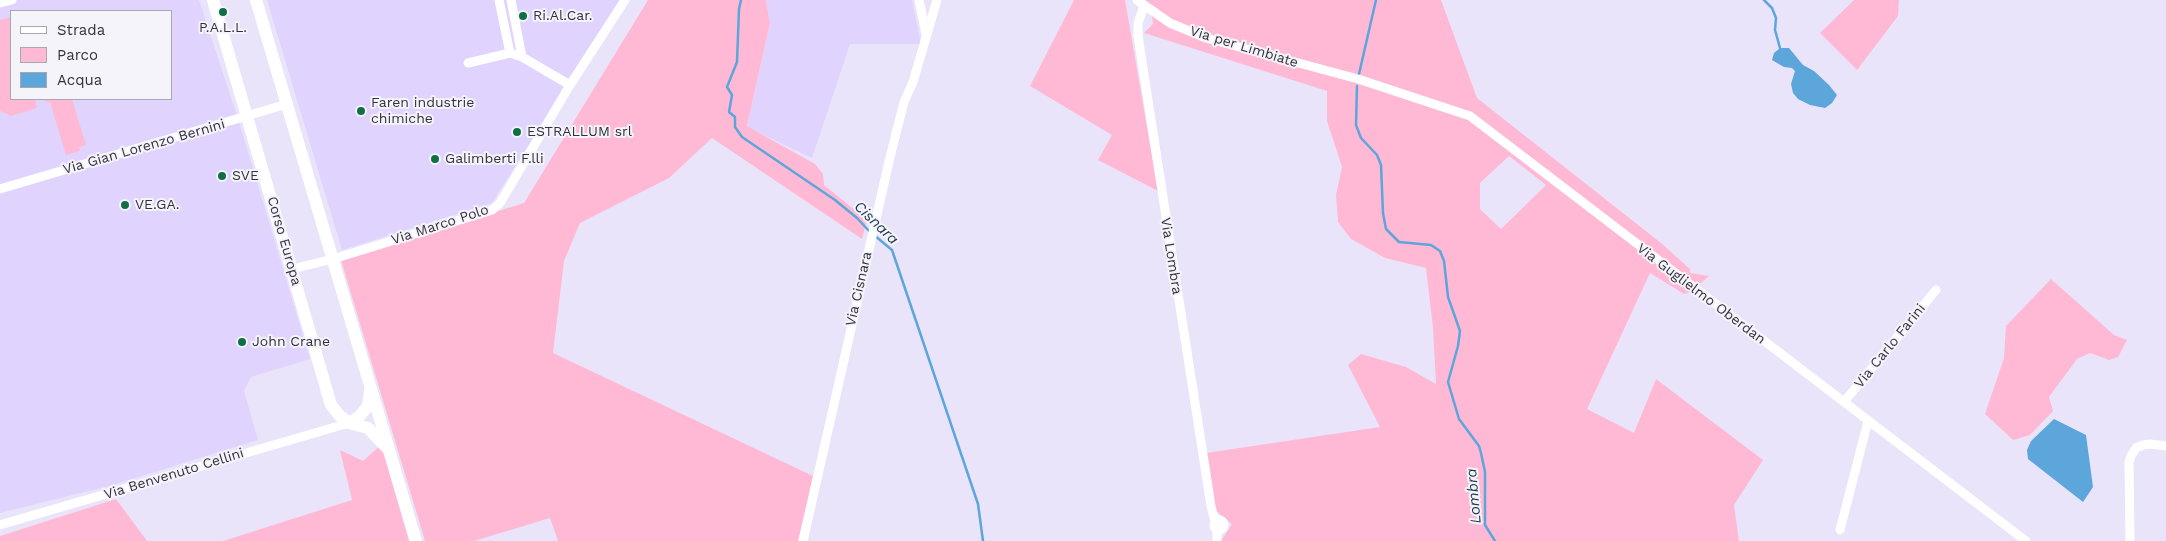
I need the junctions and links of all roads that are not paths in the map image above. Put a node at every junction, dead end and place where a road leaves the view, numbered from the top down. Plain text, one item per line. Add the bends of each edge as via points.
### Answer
1 (12, 0) edge
2 (212, 0) edge
3 (256, 0) edge
4 (499, 0) edge
5 (511, 0) edge
6 (625, 0) edge
7 (919, 0) edge
8 (937, 0) edge
9 (0, 3) edge
10 (1141, 3) edge
11 (926, 35) junction
12 (510, 52) junction
13 (522, 57) junction
14 (468, 63) dead end
15 (1358, 80) joint
16 (570, 85) junction
17 (287, 104) junction
18 (247, 117) junction
19 (0, 189) edge
20 (333, 259) junction
21 (292, 269) junction
22 (1936, 290) dead end
23 (370, 381) junction
24 (1844, 402) junction
25 (1868, 421) junction
26 (349, 423) junction
27 (2166, 446) edge
28 (391, 454) junction
29 (0, 525) edge
30 (1840, 530) dead end
31 (416, 541) edge
32 (803, 541) edge
33 (1218, 541) edge
34 (2026, 541) edge
35 (2130, 541) edge

1 - 9 street
2 - 18 street, Corso Europa
3 - 17 street, Corso Europa
4 - 12 street
5 - 13 street
6 - 16 street, Via Marco Polo
7 - 11 street
8 - 11 street, Via Cisnara
10 - 15 street, Via per Limbiate via 1170,23 1206,38
10 - 33 street, Via Lombra via 1138,36 1211,506 1218,525
11 - 32 street, Via Cisnara via 904,102 874,223
12 - 13 street
12 - 14 street
13 - 16 street
15 - 24 street, Via Guglielmo Oberdan via 1470,116
16 - 20 street, Via Marco Polo via 500,203 492,210
17 - 18 street, Via Gian Lorenzo Bernini
17 - 20 street, Corso Europa
18 - 19 street, Via Gian Lorenzo Bernini
18 - 21 street, Corso Europa
20 - 21 street, Via Marco Polo
20 - 23 street, Corso Europa
21 - 26 street, Corso Europa via 331,405
22 - 24 street, Via Carlo Farini
23 - 26 street via 368,406 360,417
23 - 28 street, Corso Europa
24 - 25 street, Via Guglielmo Oberdan
25 - 30 street
25 - 34 street, Via Guglielmo Oberdan
26 - 28 street, Corso Europa via 368,428
26 - 29 street, Via Benvenuto Cellini
27 - 35 street via 2143,445 2136,448 2131,456
28 - 31 street, Corso Europa

